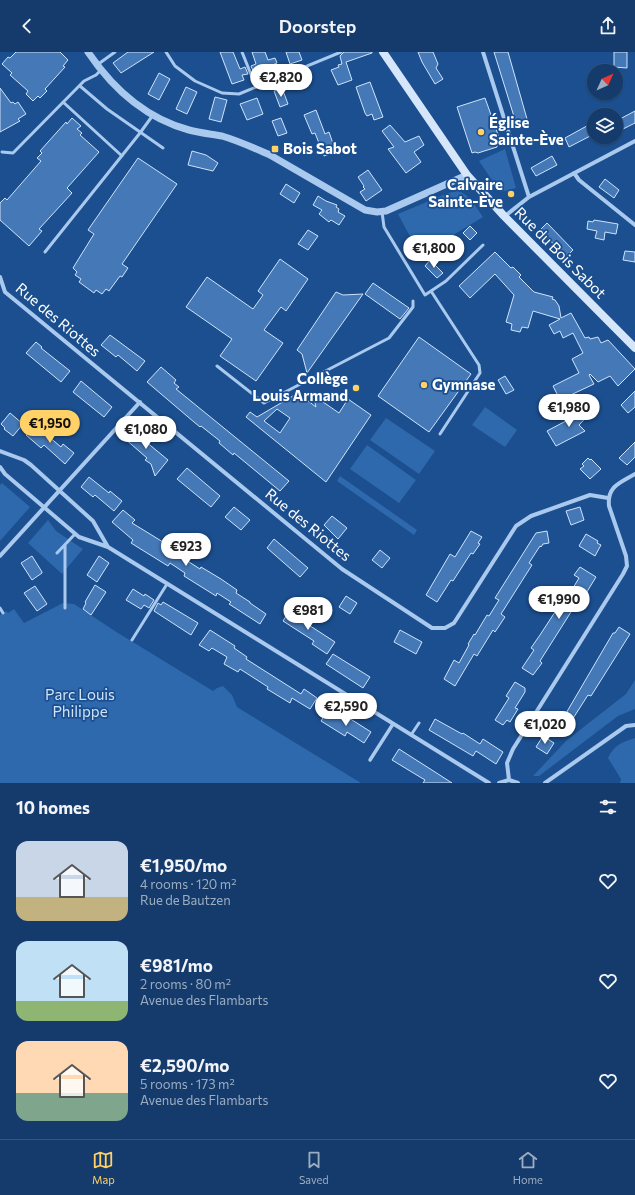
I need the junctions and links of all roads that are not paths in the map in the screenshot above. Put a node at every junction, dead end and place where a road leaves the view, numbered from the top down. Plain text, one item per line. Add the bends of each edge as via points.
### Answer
1 (88, 52) edge
2 (115, 52) edge
3 (166, 52) edge
4 (242, 52) edge
5 (341, 52) edge
6 (383, 52) edge
7 (483, 52) edge
8 (99, 68) junction
9 (80, 86) junction
10 (256, 87) junction
11 (63, 102) junction
12 (153, 115) junction
13 (140, 133) junction
14 (635, 141) edge
15 (163, 148) dead end
16 (2, 152) dead end
17 (122, 156) junction
18 (574, 173) junction
19 (467, 175) junction
20 (529, 197) junction
21 (382, 212) junction
22 (504, 216) junction
23 (635, 225) edge
24 (483, 245) dead end
25 (45, 252) dead end
26 (0, 277) edge
27 (431, 291) junction
28 (413, 300) dead end
29 (635, 348) edge
30 (218, 366) dead end
31 (140, 402) junction
32 (440, 434) dead end
33 (0, 451) edge
34 (0, 467) edge
35 (635, 474) edge
36 (59, 491) junction
37 (608, 498) junction
38 (44, 507) junction
39 (75, 534) junction
40 (65, 545) junction
41 (108, 547) junction
42 (57, 553) dead end
43 (0, 556) edge
44 (167, 584) junction
45 (0, 608) edge
46 (65, 608) dead end
47 (3, 612) dead end
48 (132, 640) dead end
49 (419, 723) dead end
50 (393, 724) junction
51 (635, 725) edge
52 (411, 735) junction
53 (370, 760) dead end
54 (509, 780) junction
55 (489, 783) edge
56 (499, 783) edge
57 (518, 783) edge
58 (545, 783) edge

1 - 8 street
2 - 8 lane
3 - 10 lane via 175,66 195,81 222,93 239,94
4 - 10 lane
5 - 10 lane
6 - 19 main road, Rue du Bois Sabot
7 - 20 street
8 - 9 lane via 96,75
8 - 12 street via 128,98
9 - 11 lane
9 - 13 lane
11 - 16 lane via 12,153
11 - 17 lane
12 - 13 lane
12 - 21 street via 190,130 256,148 356,206
13 - 15 lane
13 - 17 lane
14 - 18 street
17 - 25 lane
18 - 20 street
18 - 23 street via 579,180
19 - 21 street
19 - 22 main road, Rue du Bois Sabot
20 - 22 street
21 - 27 lane via 384,227 425,295
22 - 29 main road, Rue du Bois Sabot
24 - 27 lane via 446,281
26 - 31 street, Rue des Riottes via 5,292
27 - 32 lane via 481,370
28 - 30 lane via 413,307 389,338 264,402
31 - 36 street
31 - 37 street, Rue des Riottes via 342,569 432,628 444,628 454,623 516,526 531,516 590,495
33 - 36 street via 24,460
34 - 38 street
35 - 37 street via 614,486
36 - 38 street
36 - 41 street via 93,521
37 - 54 street via 627,566 513,749 507,762
38 - 39 street
38 - 43 street
39 - 40 lane
39 - 41 street
40 - 42 lane
40 - 46 lane
41 - 44 street
44 - 48 lane
44 - 50 street
45 - 47 lane
49 - 52 lane
50 - 52 street
50 - 53 street
51 - 58 street via 626,726
52 - 55 street
54 - 56 street
54 - 57 street

